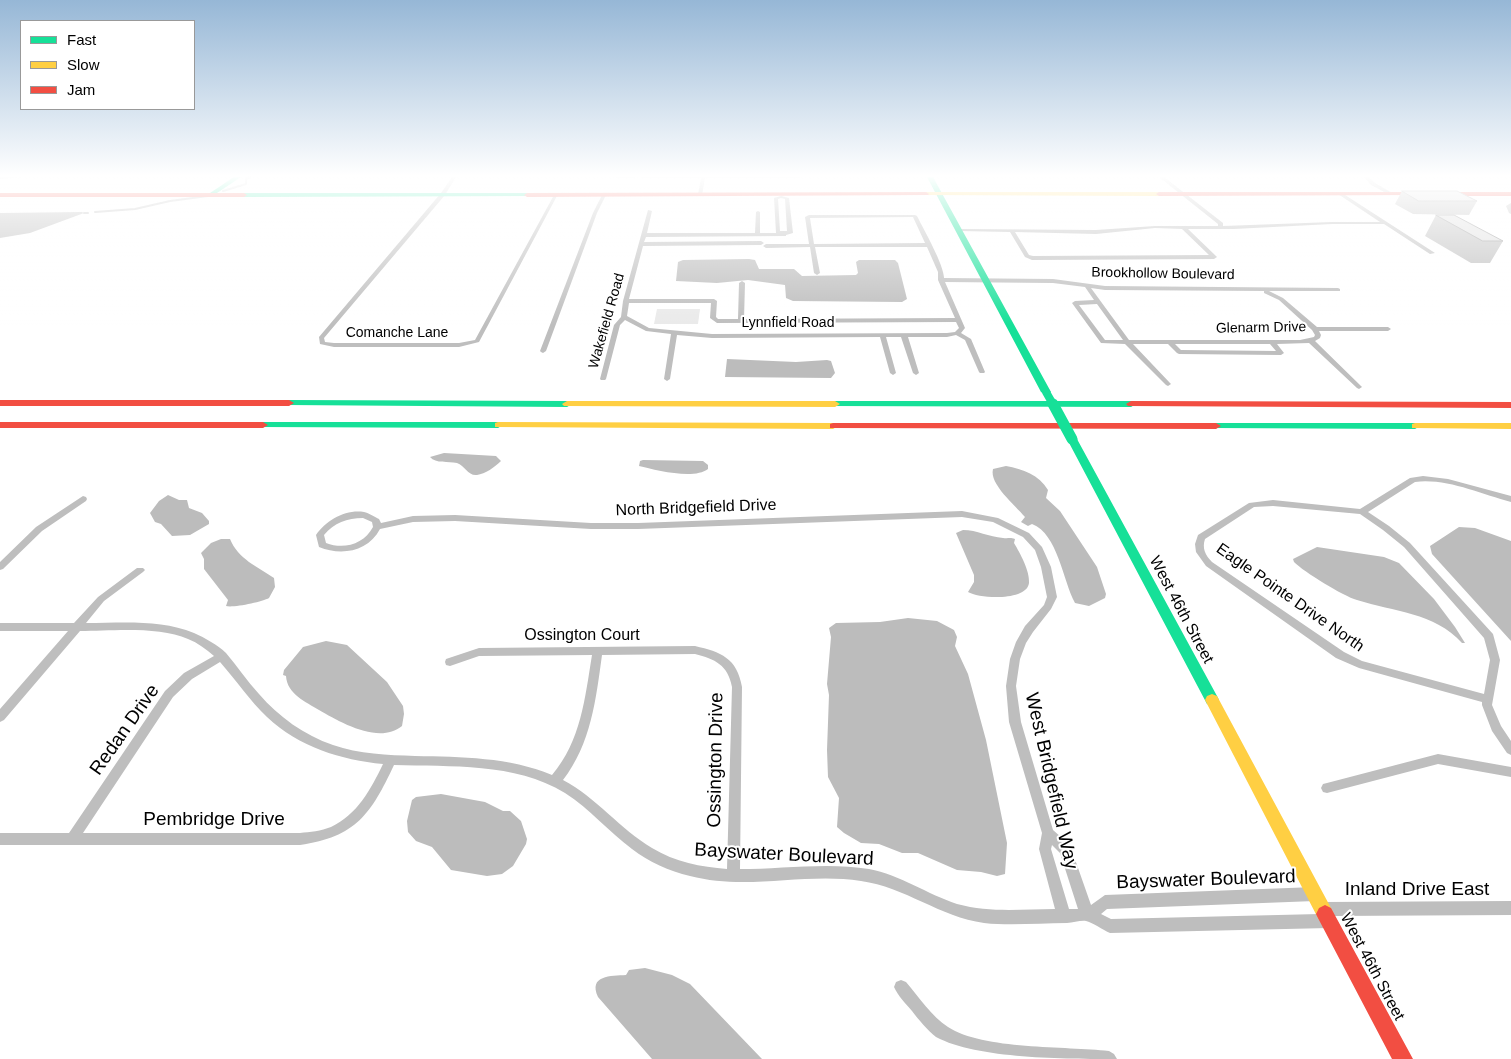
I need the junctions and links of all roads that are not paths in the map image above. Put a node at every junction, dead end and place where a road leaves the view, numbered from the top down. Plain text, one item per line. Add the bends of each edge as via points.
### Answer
1 (416, 226) edge
2 (539, 226) edge
3 (590, 226) edge
4 (646, 226) edge
5 (758, 226) edge
6 (778, 226) edge
7 (789, 226) edge
8 (809, 226) edge
9 (920, 226) edge
10 (958, 226) edge
11 (1244, 226) edge
12 (1390, 226) edge
13 (1183, 227) junction
14 (1220, 227) joint
15 (960, 230) junction
16 (1011, 230) junction
17 (644, 235) junction
18 (737, 235) junction
19 (758, 235) junction
20 (784, 235) junction
21 (736, 243) junction
22 (641, 244) junction
23 (812, 245) junction
24 (929, 245) junction
25 (785, 246) junction
26 (1432, 253) dead end
27 (817, 273) dead end
28 (941, 280) junction
29 (987, 280) junction
30 (742, 283) dead end
31 (1087, 286) junction
32 (1259, 290) junction
33 (1338, 290) dead end
34 (626, 301) junction
35 (1098, 302) junction
36 (624, 317) junction
37 (958, 320) junction
38 (741, 321) junction
39 (1314, 329) junction
40 (1388, 329) dead end
41 (674, 332) junction
42 (957, 334) junction
43 (904, 335) junction
44 (883, 336) junction
45 (1312, 341) junction
46 (1170, 342) junction
47 (1272, 342) junction
48 (1128, 343) junction
49 (543, 350) dead end
50 (982, 372) dead end
51 (893, 373) dead end
52 (916, 373) dead end
53 (603, 379) dead end
54 (667, 379) dead end
55 (1168, 384) dead end
56 (1359, 387) dead end
57 (0, 404) edge
58 (1511, 405) edge
59 (0, 425) edge
60 (1511, 426) edge
61 (83, 499) dead end
62 (1511, 499) edge
63 (1362, 512) junction
64 (377, 526) junction
65 (1014, 528) joint
66 (0, 567) edge
67 (140, 570) dead end
68 (0, 627) edge
69 (77, 627) junction
70 (598, 650) junction
71 (714, 655) joint
72 (222, 656) junction
73 (450, 662) dead end
74 (1487, 699) junction
75 (0, 717) edge
76 (1511, 750) edge
77 (390, 761) junction
78 (1510, 772) edge
79 (554, 782) junction
80 (1327, 788) dead end
81 (1048, 833) junction
82 (0, 839) edge
83 (72, 839) junction
84 (734, 874) junction
85 (1315, 894) junction
86 (1511, 908) edge
87 (1088, 914) junction
88 (1326, 915) junction
89 (1064, 916) junction
90 (901, 987) dead end
91 (1109, 1059) edge
92 (1403, 1059) edge

1 - 2 street, Comanche Lane via 321,338 321,342 334,345 473,343 479,338
3 - 49 street
4 - 17 street, Wakefield Road
5 - 19 street
6 - 20 street via 778,233
7 - 20 street via 790,233
8 - 23 street
9 - 24 street
10 - 15 main road, West 46th Street
11 - 14 street
12 - 26 street
13 - 14 street
13 - 16 street via 1096,232
13 - 16 street via 1214,257 1032,258 1027,256
15 - 16 street
15 - 29 main road, West 46th Street
17 - 18 street
17 - 22 street, Wakefield Road
18 - 19 street
18 - 21 street
19 - 20 street
20 - 25 street
21 - 22 street
21 - 25 street
22 - 34 street, Wakefield Road
23 - 24 street
23 - 25 street
23 - 27 street
24 - 28 street via 941,272
28 - 29 street, Brookhollow Boulevard
28 - 37 street
29 - 31 street, Brookhollow Boulevard via 1053,281
29 - 85 main road, West 46th Street, bridge
30 - 38 street
31 - 32 street, Brookhollow Boulevard
31 - 35 street
32 - 33 street, Brookhollow Boulevard
32 - 39 street, Glenarm Drive via 1281,300
34 - 36 street, Wakefield Road
34 - 38 street via 714,301 714,320
35 - 48 street
35 - 48 street, Glenarm Drive via 1075,303 1103,342
36 - 41 street, Lynnfield Road via 648,330
36 - 53 street, Wakefield Road via 617,325
37 - 38 street
37 - 42 street via 962,328
39 - 40 street
39 - 45 street, Glenarm Drive via 1318,335
41 - 44 street, Lynnfield Road via 712,336
41 - 54 street
42 - 43 street, Lynnfield Road
42 - 50 street via 968,340
43 - 44 street, Lynnfield Road
43 - 52 street
44 - 51 street
45 - 47 street, Glenarm Drive
45 - 56 street
46 - 47 street, Glenarm Drive
46 - 47 street via 1179,352 1280,353
46 - 48 street, Glenarm Drive
48 - 55 street
57 - 58 main road
59 - 60 main road
61 - 66 street via 32,535
62 - 63 street via 1421,478
63 - 74 street via 1406,545 1483,628 1495,660
63 - 74 street, Eagle Pointe Drive North via 1273,503 1252,505 1203,536 1198,544 1205,561 1211,566 1348,659
64 - 64 street via 376,532 364,543 345,549 328,548 320,540 324,529 346,516 371,517
64 - 65 street, North Bridgefield Drive via 438,518 638,526 962,514 992,519
65 - 81 street, West Bridgefield Way via 1039,548 1051,593 1048,607 1021,642 1011,686 1015,722
67 - 69 street via 101,599
68 - 69 street, Bayswater Boulevard
69 - 72 street, Bayswater Boulevard via 175,630 198,638
69 - 75 street
70 - 71 street, Ossington Court via 696,650
70 - 73 street, Ossington Court via 479,652
70 - 79 street via 582,737 573,757
71 - 84 street, Ossington Drive via 733,671 737,687
72 - 77 street, Bayswater Boulevard via 261,705 287,728 328,748
72 - 83 street, Redan Drive via 196,670 169,694
74 - 76 street via 1491,717
77 - 79 street, Bayswater Boulevard via 487,764 522,770
77 - 83 street, Pembridge Drive via 375,794 361,812 340,828 316,837
78 - 80 street via 1438,759
79 - 84 street, Bayswater Boulevard via 582,798 629,840 654,857 684,868
81 - 87 street via 1065,848
81 - 89 street, West Bridgefield Way via 1045,849
82 - 83 street, Pembridge Drive
84 - 89 street, Bayswater Boulevard via 859,874 888,881 970,914 993,917
85 - 87 street, Bayswater Boulevard via 1106,902
85 - 88 main road, West 46th Street
86 - 88 street, Inland Drive East
87 - 88 street, Inland Drive East via 1110,926
87 - 89 street, Bayswater Boulevard
88 - 92 main road, West 46th Street
90 - 91 street via 943,1033 979,1052 997,1056

